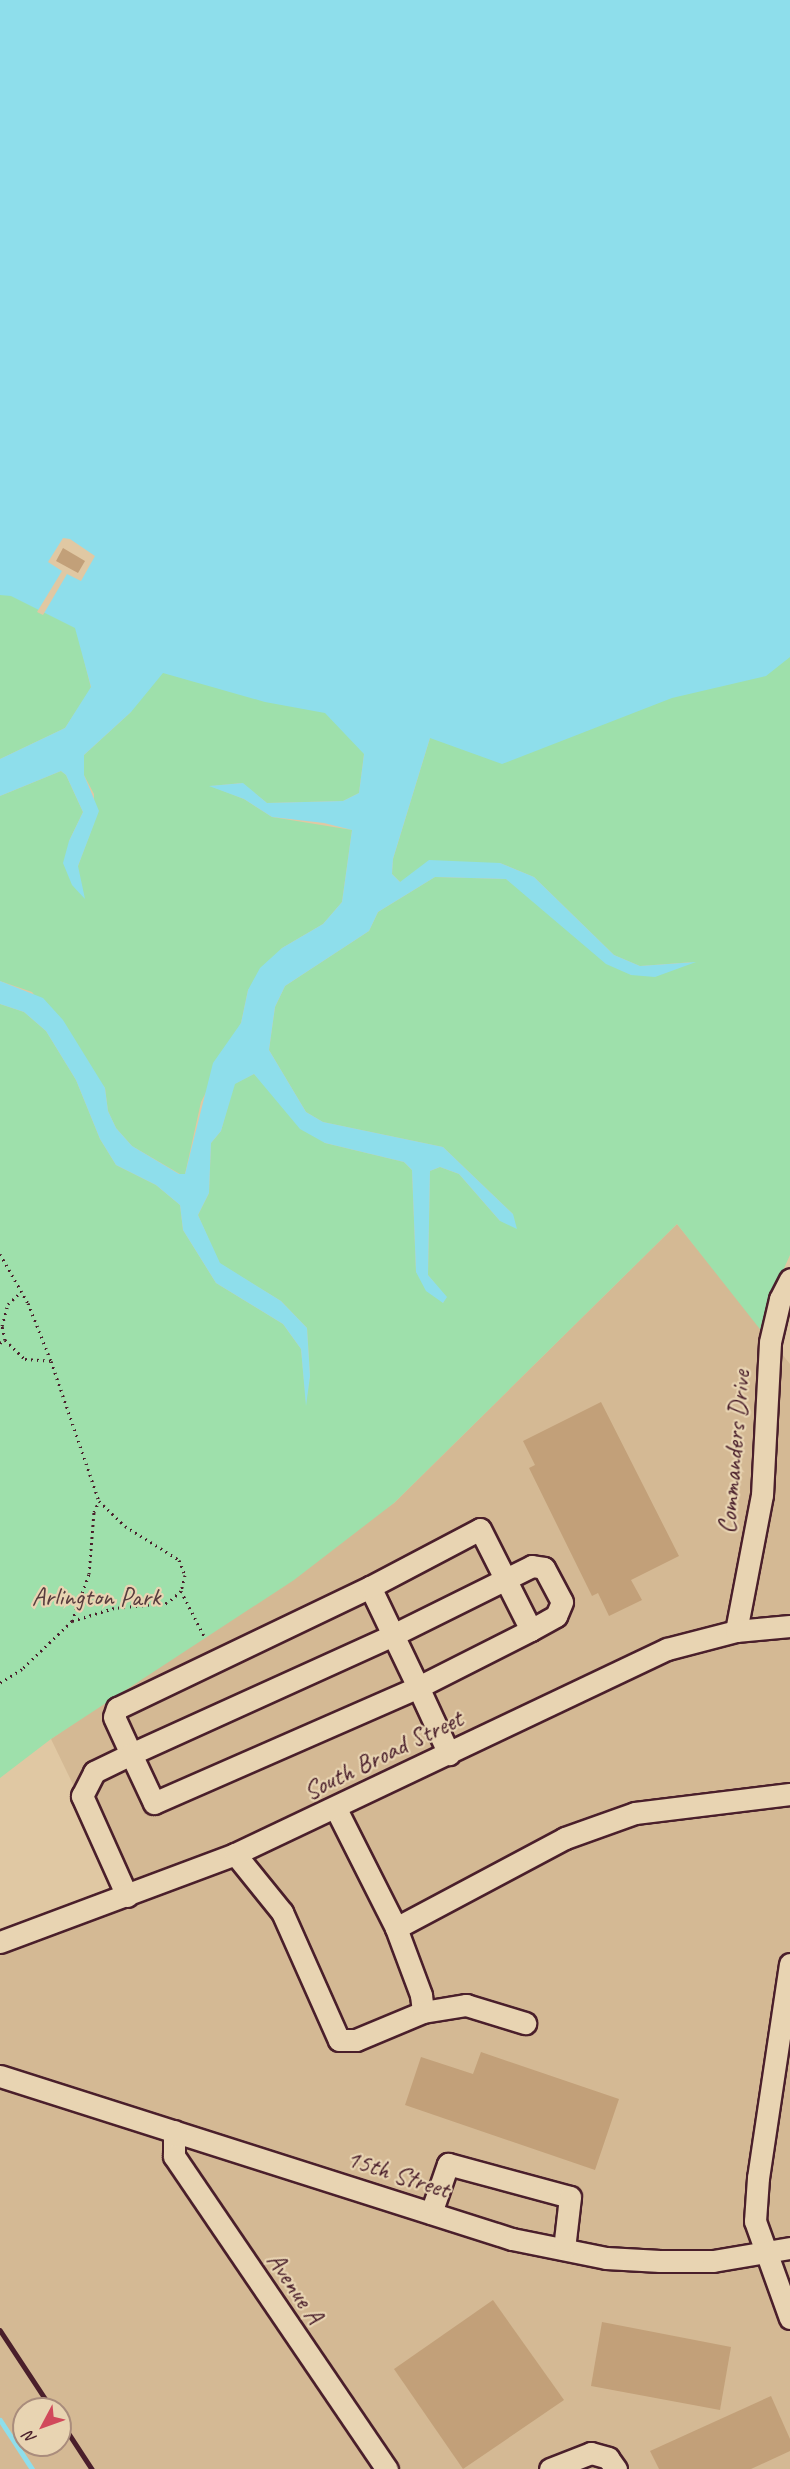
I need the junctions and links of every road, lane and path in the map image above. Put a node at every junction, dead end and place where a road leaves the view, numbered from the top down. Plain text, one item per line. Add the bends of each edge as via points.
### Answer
1 (0, 1254) edge
2 (790, 1279) edge
3 (21, 1291) junction
4 (5, 1341) junction
5 (0, 1343) edge
6 (51, 1361) junction
7 (99, 1501) junction
8 (506, 1580) junction
9 (370, 1587) junction
10 (181, 1592) junction
11 (72, 1622) junction
12 (790, 1626) edge
13 (531, 1630) junction
14 (736, 1631) junction
15 (393, 1635) junction
16 (204, 1636) dead end
17 (0, 1683) edge
18 (418, 1687) junction
19 (131, 1754) junction
20 (448, 1754) junction
21 (790, 1794) edge
22 (336, 1809) junction
23 (235, 1854) junction
24 (127, 1896) junction
25 (396, 1928) junction
26 (0, 1942) edge
27 (790, 1964) edge
28 (423, 2012) junction
29 (525, 2023) dead end
30 (0, 2076) edge
31 (174, 2131) junction
32 (431, 2213) junction
33 (790, 2248) edge
34 (564, 2249) junction
35 (765, 2254) junction
36 (790, 2318) edge
37 (387, 2469) edge
38 (550, 2469) edge
39 (616, 2469) edge

1 - 3 path
2 - 14 street, Commanders Drive via 780,1299 770,1342 762,1495
3 - 4 path via 8,1304 3,1317
3 - 6 path
4 - 5 path
4 - 6 path via 25,1359
6 - 7 path
7 - 10 path via 125,1526 179,1560 185,1575
7 - 11 path via 94,1512 89,1574
8 - 9 street via 480,1529
8 - 13 street
8 - 13 street via 532,1566 544,1568 562,1602 556,1616
8 - 15 street
9 - 15 street
9 - 19 street via 117,1708 114,1716
10 - 11 path via 167,1603 114,1608
10 - 16 path
11 - 17 path via 22,1669
12 - 14 street, South Broad Street
13 - 18 street
14 - 20 street, South Broad Street via 667,1649 629,1665
15 - 18 street
15 - 19 street
18 - 19 street via 154,1803
18 - 20 street
19 - 24 street via 94,1772 82,1796
20 - 22 street, South Broad Street
21 - 25 street via 635,1813 565,1838
22 - 23 street, South Broad Street
22 - 25 street
23 - 24 street, South Broad Street
23 - 28 street via 282,1911 339,2040 356,2040
24 - 26 street, South Broad Street
25 - 28 street via 422,1995
27 - 35 street via 758,2178 755,2221
28 - 29 street via 466,2005
30 - 31 street, 15th Street
31 - 32 street, 15th Street
31 - 37 street, Avenue A via 174,2156
32 - 34 street, 15th Street via 512,2239
32 - 34 street via 448,2164 570,2197
33 - 35 street, 15th Street
34 - 35 street, 15th Street via 606,2258 660,2260 713,2261
35 - 36 street
38 - 39 street via 585,2454 602,2455

